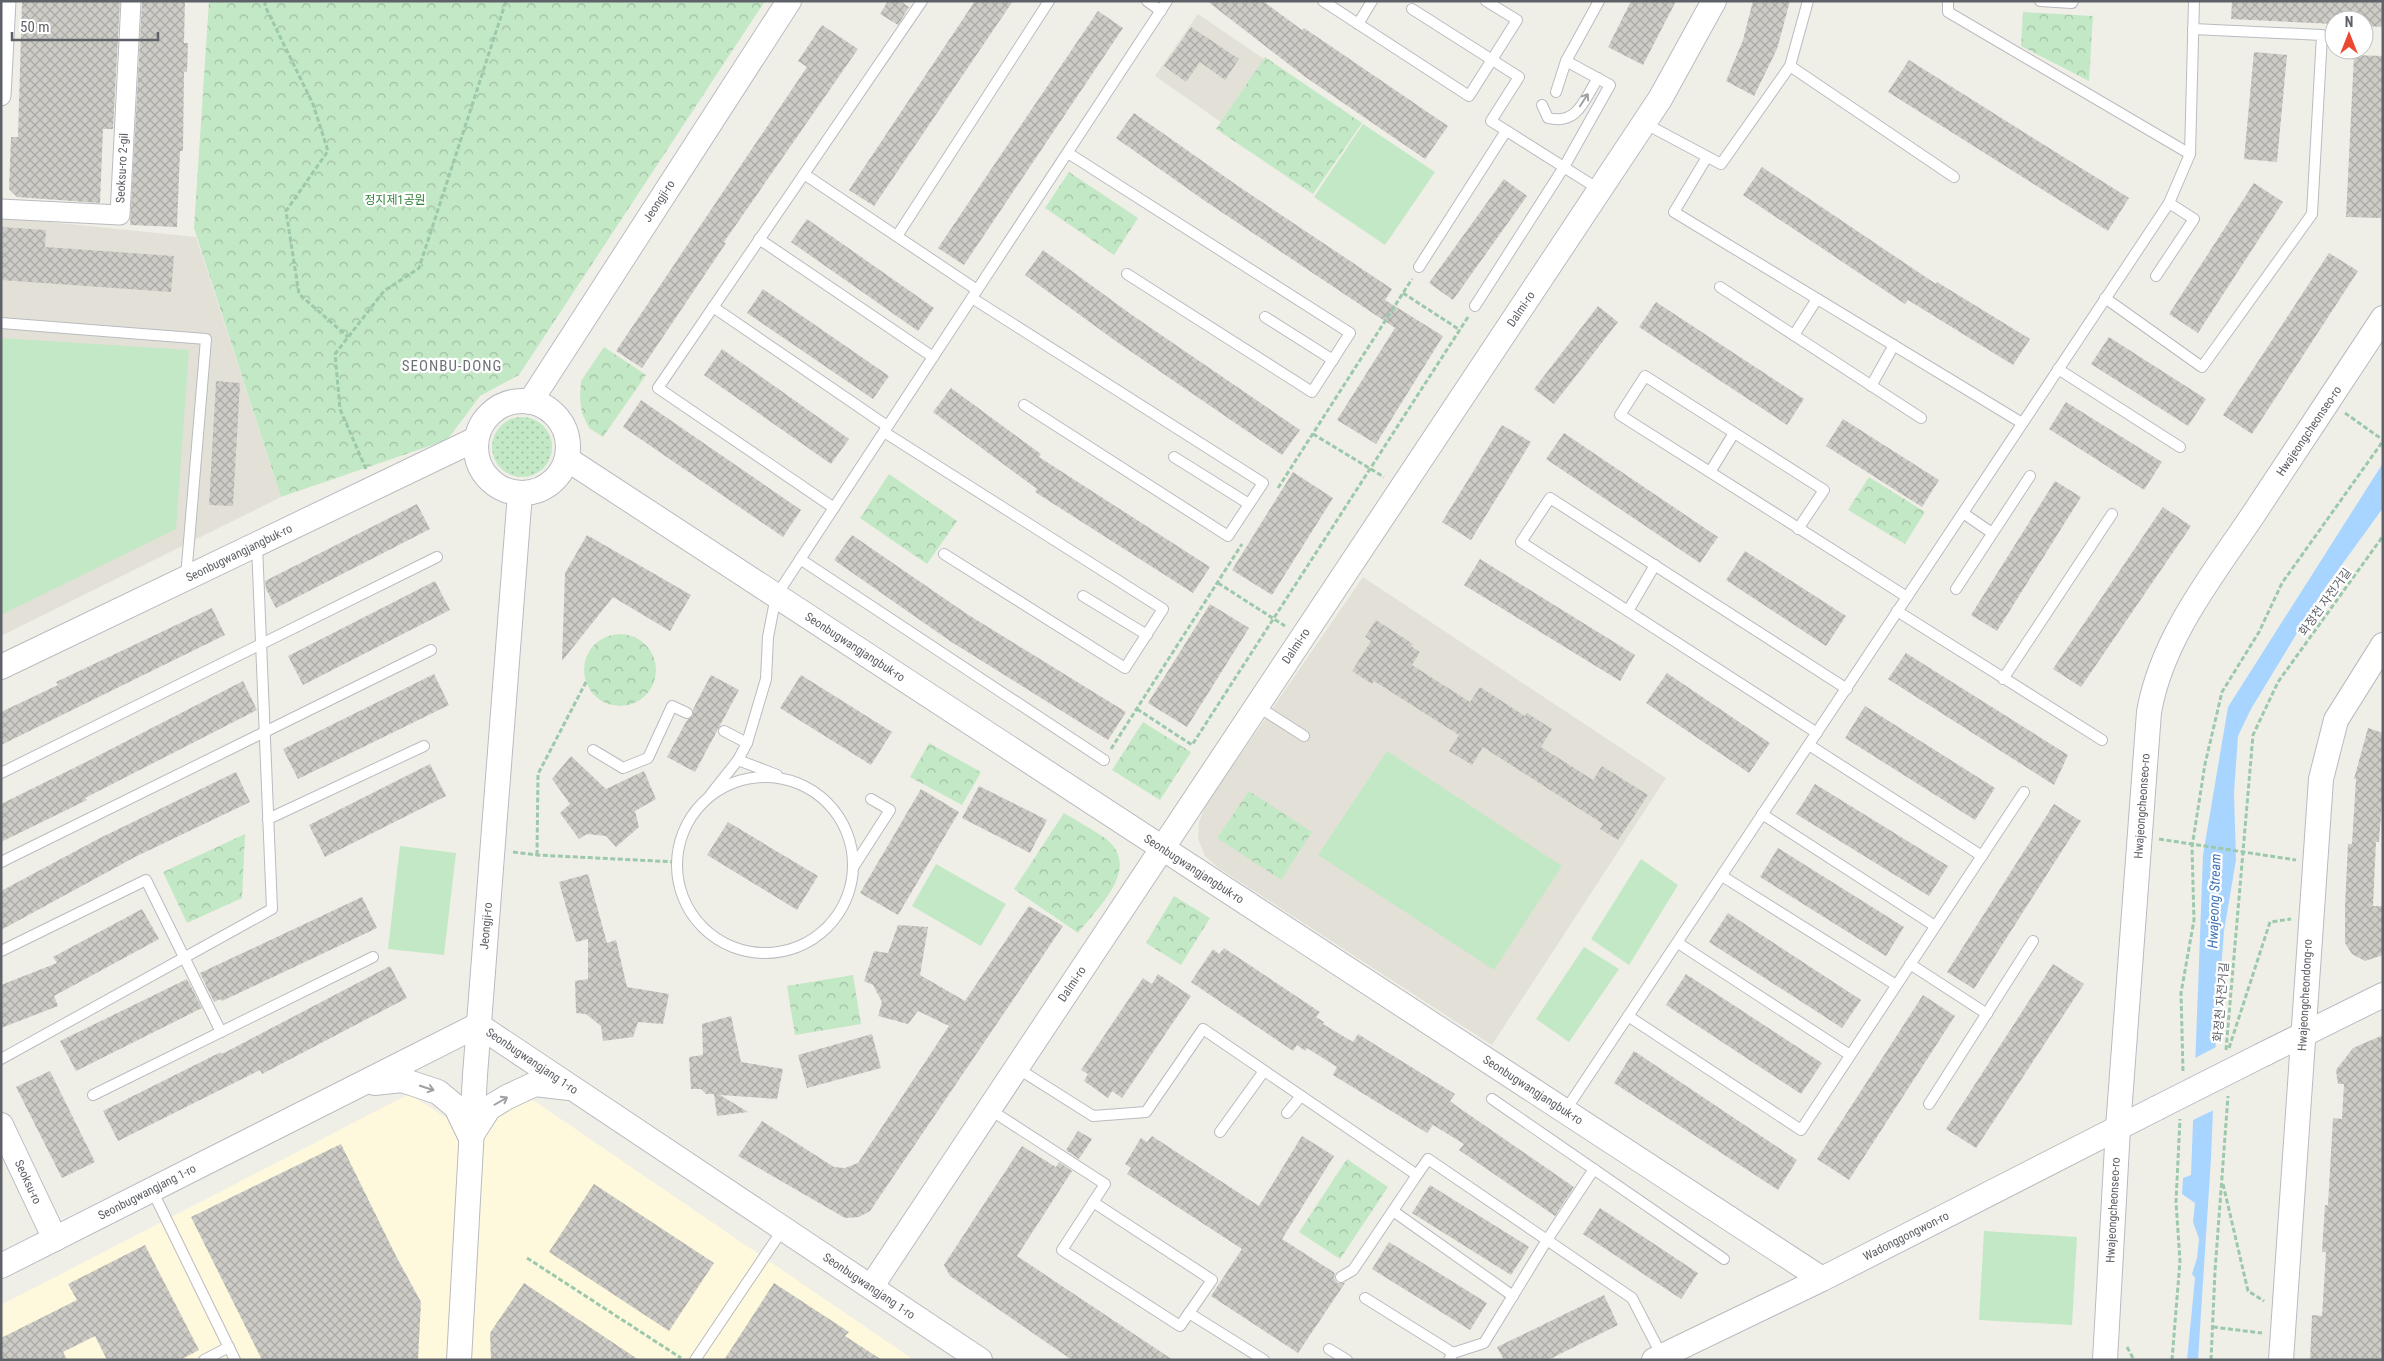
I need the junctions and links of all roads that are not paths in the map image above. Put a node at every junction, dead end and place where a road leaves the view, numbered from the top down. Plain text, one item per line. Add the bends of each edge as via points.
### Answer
1 (6, 1) edge
2 (131, 1) edge
3 (789, 1) edge
4 (922, 1) edge
5 (1049, 1) edge
6 (1147, 1) edge
7 (1168, 1) edge
8 (1323, 1) edge
9 (1372, 1) edge
10 (1486, 1) edge
11 (1599, 1) edge
12 (1714, 1) edge
13 (1808, 1) edge
14 (1948, 1) edge
15 (2040, 1) edge
16 (2073, 1) edge
17 (2194, 1) edge
18 (1412, 9) dead end
19 (1161, 10) junction
20 (1358, 24) junction
21 (2194, 29) junction
22 (1492, 60) junction
23 (1566, 61) junction
24 (1790, 66) junction
25 (1598, 78) junction
26 (1556, 92) dead end
27 (1, 96) edge
28 (1542, 105) dead end
29 (1644, 123) junction
30 (1506, 131) junction
31 (1068, 153) junction
32 (2190, 154) junction
33 (1708, 157) junction
34 (1564, 167) junction
35 (804, 174) junction
36 (1954, 177) dead end
37 (1600, 190) junction
38 (2169, 203) junction
39 (1, 209) edge
40 (897, 236) junction
41 (760, 239) junction
42 (1419, 267) dead end
43 (1127, 274) dead end
44 (2156, 276) dead end
45 (1720, 287) dead end
46 (975, 294) junction
47 (2106, 298) junction
48 (1817, 299) junction
49 (1475, 306) road end
50 (713, 307) junction
51 (1265, 317) dead end
52 (2383, 318) edge
53 (1, 323) edge
54 (1794, 335) junction
55 (1894, 346) junction
56 (933, 357) junction
57 (1333, 360) junction
58 (2058, 369) junction
59 (1871, 386) junction
60 (530, 402) junction
61 (1024, 405) dead end
62 (1921, 418) dead end
63 (2022, 423) junction
64 (886, 429) junction
65 (1734, 433) junction
66 (476, 439) junction
67 (2180, 447) dead end
68 (1174, 457) dead end
69 (567, 459) junction
70 (1710, 472) junction
71 (2030, 476) dead end
72 (520, 494) junction
73 (1249, 504) junction
74 (834, 508) junction
75 (1963, 513) junction
76 (2112, 514) dead end
77 (1798, 529) junction
78 (1992, 533) junction
79 (257, 544) junction
80 (944, 554) dead end
81 (437, 556) dead end
82 (800, 559) junction
83 (1655, 565) junction
84 (186, 578) junction
85 (1956, 588) dead end
86 (776, 596) junction
87 (1083, 596) dead end
88 (1907, 597) junction
89 (1628, 611) junction
90 (1897, 611) junction
91 (1147, 635) junction
92 (261, 644) junction
93 (2383, 645) edge
94 (431, 650) dead end
95 (1, 667) edge
96 (2003, 679) junction
97 (1847, 689) junction
98 (1257, 706) junction
99 (687, 713) dead end
100 (724, 731) dead end
101 (264, 732) junction
102 (1817, 733) junction
103 (1304, 736) dead end
104 (2102, 740) dead end
105 (747, 743) junction
106 (1809, 745) junction
107 (424, 746) dead end
108 (593, 750) dead end
109 (738, 760) junction
110 (1104, 760) road end
111 (1, 773) edge
112 (803, 785) junction
113 (2024, 792) dead end
114 (712, 794) junction
115 (871, 799) dead end
116 (1762, 814) junction
117 (268, 819) junction
118 (1162, 848) junction
119 (1982, 856) junction
120 (1, 862) edge
121 (854, 866) junction
122 (1722, 876) junction
123 (1935, 926) junction
124 (2033, 941) dead end
125 (1678, 943) junction
126 (1, 951) edge
127 (184, 957) junction
128 (373, 957) dead end
129 (1910, 964) junction
130 (1896, 986) junction
131 (2383, 995) edge
132 (1987, 1014) junction
133 (1628, 1016) junction
134 (478, 1025) junction
135 (221, 1032) junction
136 (2303, 1034) junction
137 (1850, 1055) junction
138 (1, 1059) edge
139 (1016, 1068) junction
140 (1264, 1071) junction
141 (363, 1084) junction
142 (573, 1089) junction
143 (93, 1095) dead end
144 (1301, 1096) junction
145 (1492, 1099) dead end
146 (1929, 1104) dead end
147 (989, 1109) junction
148 (1565, 1111) junction
149 (1286, 1113) dead end
150 (1, 1125) edge
151 (2118, 1128) junction
152 (1220, 1132) dead end
153 (470, 1137) junction
154 (1594, 1169) junction
155 (1417, 1175) junction
156 (152, 1190) junction
157 (1093, 1202) junction
158 (1393, 1211) junction
159 (784, 1228) junction
160 (55, 1238) junction
161 (1547, 1240) junction
162 (1724, 1259) dead end
163 (1, 1266) edge
164 (1342, 1277) dead end
165 (1822, 1279) junction
166 (871, 1287) junction
167 (1513, 1296) junction
168 (1365, 1298) dead end
169 (1189, 1313) junction
170 (229, 1347) junction
171 (1329, 1349) dead end
172 (1451, 1356) edge
173 (1658, 1358) edge
174 (204, 1360) edge
175 (235, 1360) edge
176 (459, 1360) edge
177 (695, 1360) edge
178 (980, 1360) edge
179 (1264, 1360) edge
180 (1347, 1360) edge
181 (2104, 1360) edge
182 (2281, 1360) edge

1 - 27 street
2 - 39 street, Seoksu-ro 2-gil via 120,215
3 - 60 street, Jeongji-ro
4 - 35 lane
5 - 40 lane
6 - 19 lane
7 - 19 lane
8 - 20 lane
9 - 20 lane
10 - 22 lane via 1517,20
11 - 23 lane
12 - 29 street, Dalmi-ro
13 - 24 lane
14 - 32 lane via 1948,12
15 - 16 lane via 2072,4
17 - 21 lane
18 - 22 lane
19 - 31 lane
20 - 22 lane via 1470,96
21 - 32 lane
21 - 47 lane via 2322,36 2312,214 2202,367
22 - 30 lane via 1519,76 1491,121
23 - 25 lane
23 - 26 lane
24 - 33 lane via 1721,164
24 - 36 lane
28 -> 25 lane via 1548,118 1570,118
25 - 34 lane via 1610,85
29 - 33 lane
29 - 37 street, Dalmi-ro
30 - 34 lane
30 - 42 lane
31 - 46 lane
31 - 57 lane via 1350,334
32 - 38 lane
33 - 48 lane via 1674,212
34 - 37 lane
34 - 49 lane
35 - 40 lane
35 - 41 lane
37 - 98 street, Dalmi-ro
38 - 44 lane via 2194,219
38 - 47 lane
40 - 46 lane
41 - 50 lane
41 - 56 lane
43 - 57 lane via 1312,392
45 - 54 lane
46 - 56 lane
46 - 73 lane via 1262,483
47 - 58 lane
48 - 54 lane
48 - 55 lane
50 - 64 lane
50 - 74 lane via 658,388
51 - 57 lane
52 - 151 street, Hwajeongcheonseo-ro via 2200,594 2165,654 2154,684 2149,712
53 - 84 lane via 206,339
54 - 59 lane
55 - 59 lane
55 - 63 lane
56 - 64 lane
58 - 63 lane
58 - 67 lane
59 - 62 lane
60 - 66 street via 512,402 495,409 482,422
60 - 69 street via 548,409 561,422 568,440
61 - 73 lane via 1228,536
63 - 75 lane
64 - 74 lane
64 - 91 lane via 1163,609
65 - 70 lane
65 - 70 lane via 1645,376 1620,415
65 - 77 lane via 1824,490
66 - 72 street via 476,458 484,475 498,488
66 - 79 street, Seonbugwangjangbuk-ro
68 - 73 lane
69 - 72 street via 552,483 535,492
69 - 86 street, Seonbugwangjangbuk-ro
70 - 77 lane
71 - 78 lane
72 - 134 street, Jeongji-ro
74 - 82 lane
75 - 78 lane
75 - 88 lane
76 - 96 lane
77 - 88 lane
78 - 85 lane
79 - 84 street, Seonbugwangjangbuk-ro
79 - 92 lane
80 - 91 lane via 1125,668
81 - 92 lane
82 - 86 lane
82 - 110 lane
83 - 89 lane
83 - 89 lane via 1550,498 1521,542
83 - 97 lane
84 - 95 street, Seonbugwangjangbuk-ro
86 - 105 lane via 768,637 766,679
86 - 118 street, Seonbugwangjangbuk-ro
87 - 91 lane
88 - 90 lane
89 - 102 lane
90 - 96 lane
90 - 97 lane
92 - 101 lane
92 - 111 lane
93 - 136 street, Hwajeongcheondong-ro via 2336,720 2321,779
94 - 101 lane
96 - 104 lane
97 - 102 lane
98 - 103 lane
98 - 118 street, Dalmi-ro
99 - 108 lane via 672,706 648,758 623,768
100 - 105 lane
101 - 117 lane
101 - 120 lane
102 - 106 lane
105 - 109 lane
106 - 116 lane
106 - 119 lane
107 - 117 lane
109 - 112 lane
109 - 114 lane
112 - 114 lane via 780,778 756,777 732,782
112 - 121 lane via 824,798 840,818 850,841
113 - 119 lane
114 - 121 lane via 692,814 680,838 676,862 680,893 693,917 712,937 737,949 765,954 792,949 816,937 836,917 849,893
115 - 121 lane via 890,810
116 - 122 lane
116 - 123 lane
117 - 127 lane via 272,908
118 - 139 street, Dalmi-ro
118 - 148 street, Seonbugwangjangbuk-ro
119 - 123 lane
122 - 125 lane
122 - 130 lane
123 - 129 lane
124 - 132 lane
125 - 133 lane
125 - 137 lane
126 - 127 lane via 146,880
127 - 135 lane
127 - 138 lane
128 - 135 lane
129 - 130 lane
129 - 132 lane
130 - 137 lane
131 - 136 street
132 - 146 lane
133 - 137 lane via 1801,1130
133 - 148 lane
134 - 141 street, Seonbugwangjang 1-ro
134 - 142 street, Seonbugwangjang 1-ro
134 - 153 street, Jeongji-ro
135 - 143 lane
136 - 151 street, Wadonggongwon-ro, bridge
136 - 182 street, Hwajeongcheondong-ro
139 - 140 lane via 1093,1116 1146,1112 1203,1029
139 - 147 street, Dalmi-ro
140 - 144 lane
140 - 152 lane
141 -> 153 street via 402,1080 438,1092 456,1107
141 - 156 street, Seonbugwangjang 1-ro
153 -> 142 street via 489,1108 536,1084
142 - 159 street, Seonbugwangjang 1-ro
144 - 149 lane
144 - 155 lane
145 - 154 lane
147 - 157 lane via 1105,1184
147 - 166 street, Dalmi-ro
148 - 165 street, Seonbugwangjangbuk-ro
150 - 160 street, Seoksu-ro
151 - 165 street, Wadonggongwon-ro
151 - 181 street, Hwajeongcheonseo-ro
153 - 176 street, Jeongji-ro
154 - 161 lane
154 - 162 lane
155 - 158 lane
155 - 161 lane via 1428,1159
156 - 160 street, Seonbugwangjang 1-ro
156 - 170 lane
157 - 169 lane via 1212,1280
157 - 169 lane via 1062,1250 1180,1326
158 - 164 lane via 1353,1270
158 - 167 lane
159 - 166 street, Seonbugwangjang 1-ro
159 - 177 lane
160 - 163 street, Seonbugwangjang 1-ro
161 - 167 lane
161 - 173 lane via 1632,1298
165 - 173 street, Wadonggongwon-ro
166 - 178 street, Seonbugwangjang 1-ro
167 - 172 lane via 1484,1343
168 - 172 lane
169 - 179 lane
170 - 174 lane
170 - 175 lane
171 - 180 lane

